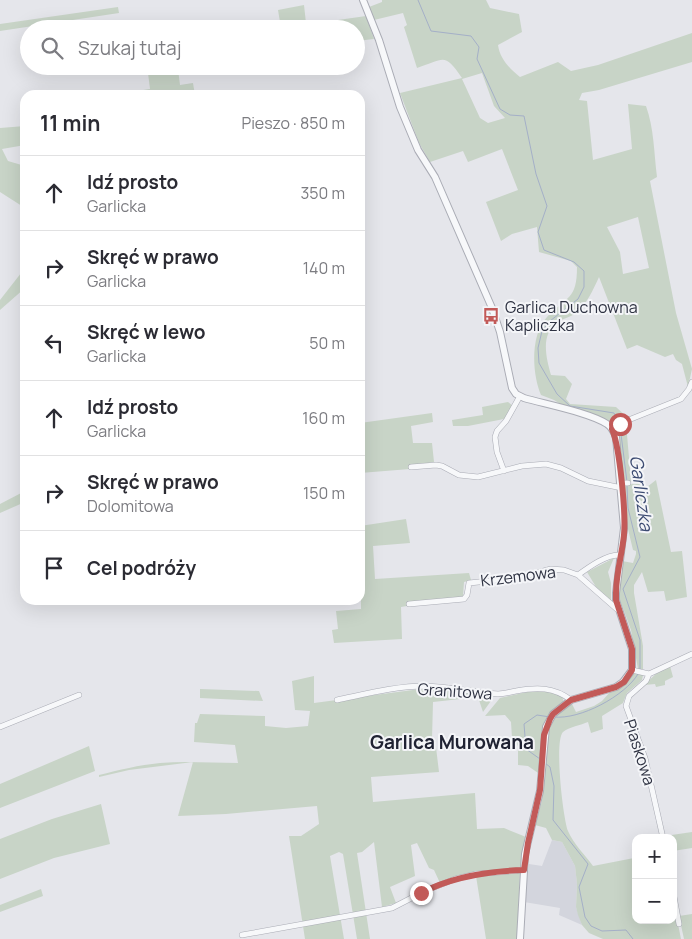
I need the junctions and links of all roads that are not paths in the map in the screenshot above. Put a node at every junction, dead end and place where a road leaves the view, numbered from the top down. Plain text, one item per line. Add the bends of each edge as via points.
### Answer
1 (363, 0) edge
2 (692, 382) edge
3 (520, 396) junction
4 (617, 426) junction
5 (411, 467) dead end
6 (504, 471) junction
7 (624, 484) junction
8 (620, 555) junction
9 (578, 575) junction
10 (409, 604) dead end
11 (620, 612) junction
12 (692, 654) edge
13 (634, 670) junction
14 (647, 674) junction
15 (79, 695) dead end
16 (337, 700) dead end
17 (571, 700) junction
18 (0, 728) edge
19 (662, 834) edge
20 (524, 870) junction
21 (677, 913) edge
22 (679, 924) dead end
23 (242, 935) dead end
24 (520, 939) edge

1 - 3 street via 418,150 435,177 492,308 512,388
2 - 4 street via 680,399
3 - 4 street
3 - 6 street via 495,437
4 - 7 street
5 - 6 street via 436,465 459,475 474,477
6 - 7 street via 546,464 588,481
7 - 8 street
8 - 9 street, Krzemowa via 614,555
8 - 11 street via 616,593
9 - 10 street, Krzemowa via 551,569 517,578 474,582 467,586 464,599
9 - 11 street, Krzemowa
11 - 13 street via 632,649
12 - 14 street
13 - 14 street
13 - 17 street via 616,687
14 - 19 street, Piaskowa via 646,682 629,696 626,706 645,758
15 - 18 street
16 - 17 street, Granitowa via 423,686 499,694 544,688
17 - 20 street via 551,717 544,735 540,790
20 - 23 street via 455,879 392,908
20 - 24 street
21 - 22 street

